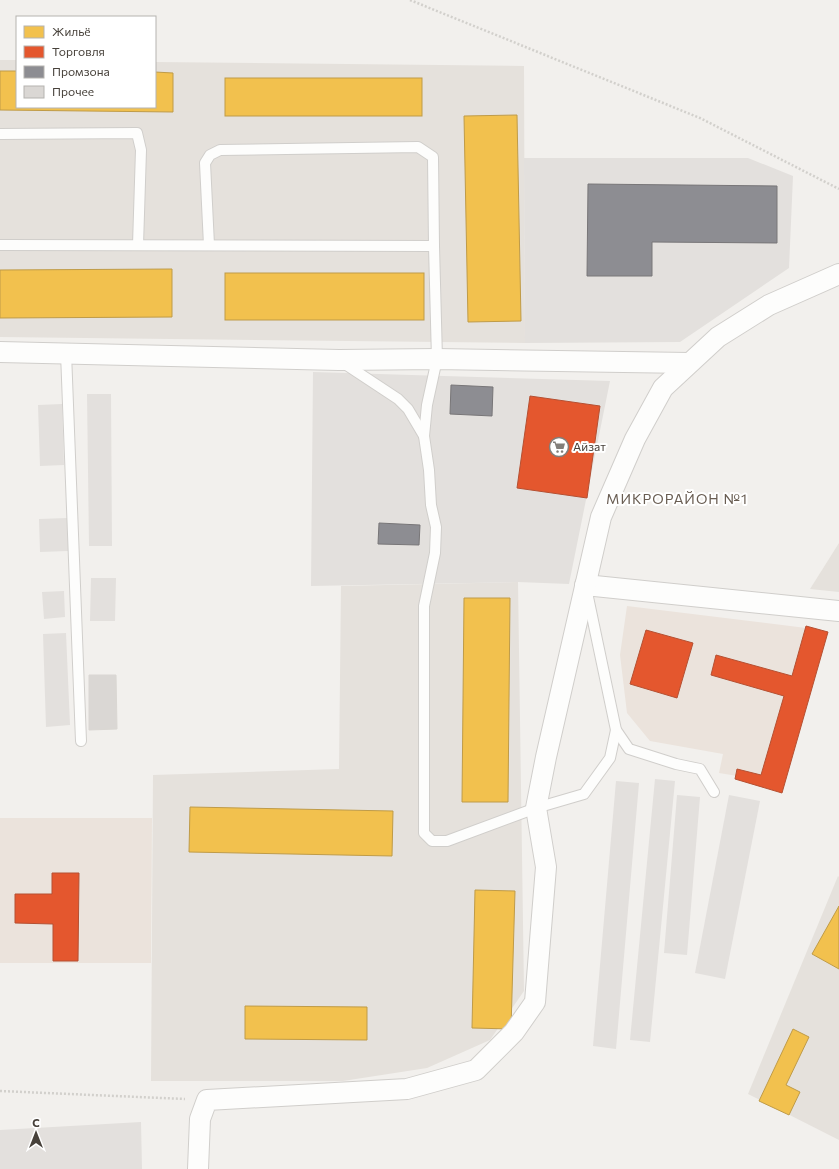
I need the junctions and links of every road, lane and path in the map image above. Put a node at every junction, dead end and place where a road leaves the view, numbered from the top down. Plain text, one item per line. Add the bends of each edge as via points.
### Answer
1 (410, 0) edge
2 (0, 134) edge
3 (839, 189) edge
4 (0, 245) edge
5 (138, 245) junction
6 (209, 245) junction
7 (434, 246) junction
8 (839, 274) edge
9 (0, 352) edge
10 (66, 353) junction
11 (437, 359) junction
12 (339, 360) junction
13 (689, 364) junction
14 (424, 436) junction
15 (585, 585) junction
16 (839, 611) edge
17 (616, 730) junction
18 (81, 740) dead end
19 (714, 792) dead end
20 (536, 808) junction
21 (0, 1091) edge
22 (207, 1100) junction
23 (198, 1169) edge

1 - 3 path via 700,118
2 - 5 lane via 137,134 141,150
4 - 5 lane
5 - 6 lane
6 - 7 lane
6 - 7 lane via 205,163 210,155 220,150 418,147 433,157
7 - 11 lane
8 - 13 street via 769,305 718,337
9 - 10 street
10 - 12 street
10 - 18 lane
11 - 12 street
11 - 13 street
11 - 14 lane via 427,405
12 - 14 lane via 398,399 408,409
13 - 15 street via 663,388 635,439 601,517
14 - 20 lane via 431,505 436,527 435,553 424,606 424,833 432,841 447,841
15 - 16 street
15 - 17 lane
15 - 20 street
17 - 19 lane via 629,749 700,770
17 - 20 lane via 610,758 584,794
20 - 22 street via 546,867 535,1002 514,1032 476,1070 407,1089
21 - 22 path
22 - 23 street via 200,1119

